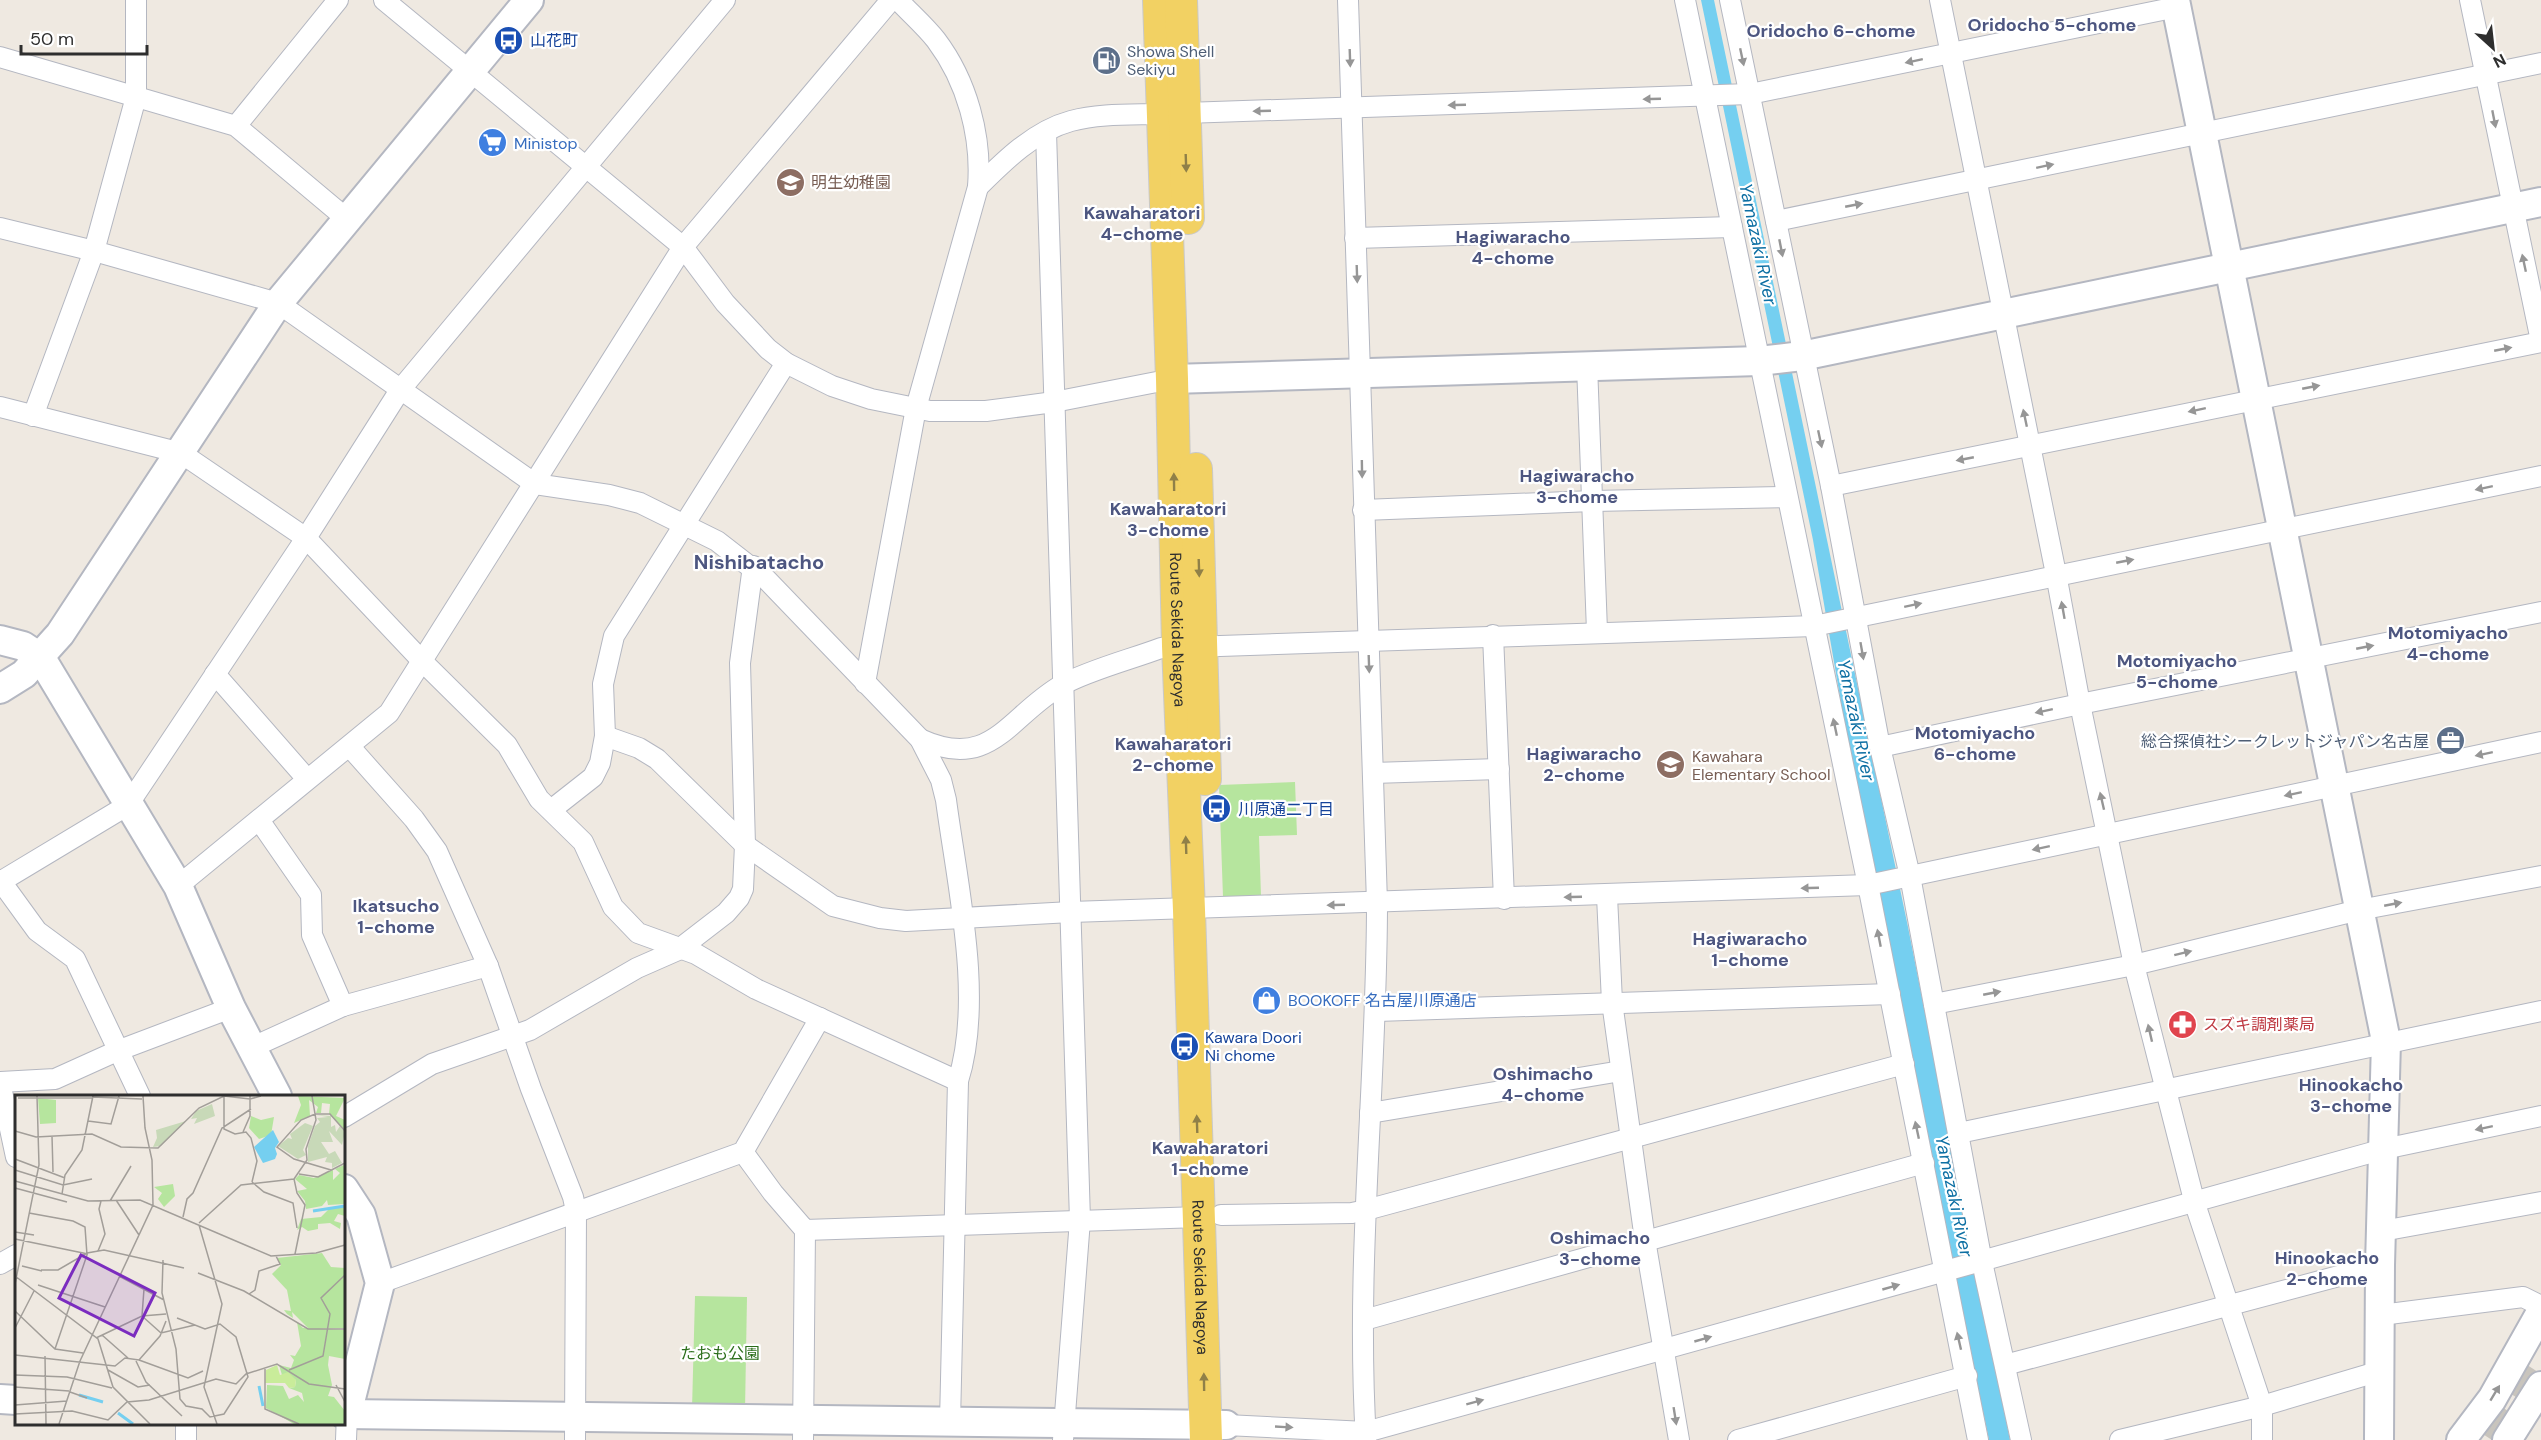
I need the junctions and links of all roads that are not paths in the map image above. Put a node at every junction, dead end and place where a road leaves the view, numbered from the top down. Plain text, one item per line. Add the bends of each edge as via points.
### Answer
1 (136, 0) edge
2 (338, 0) edge
3 (384, 0) edge
4 (529, 0) edge
5 (725, 0) edge
6 (891, 0) edge
7 (898, 0) edge
8 (1159, 0) edge
9 (1181, 0) edge
10 (1348, 0) edge
11 (1685, 0) edge
12 (1730, 0) edge
13 (1940, 0) edge
14 (2470, 0) edge
15 (2176, 4) edge
16 (1951, 53) junction
17 (0, 57) edge
18 (2541, 63) edge
19 (469, 72) junction
20 (2486, 75) junction
21 (1748, 94) junction
22 (136, 97) junction
23 (1708, 97) junction
24 (1351, 108) junction
25 (1174, 114) junction
26 (236, 126) junction
27 (1046, 132) junction
28 (2203, 133) junction
29 (586, 168) junction
30 (1977, 181) junction
31 (978, 187) junction
32 (2541, 202) edge
33 (2512, 208) junction
34 (348, 220) junction
35 (1776, 221) junction
36 (1732, 227) junction
37 (0, 228) edge
38 (1355, 238) junction
39 (683, 247) junction
40 (94, 251) junction
41 (2231, 266) junction
42 (278, 303) junction
43 (2004, 314) junction
44 (2541, 341) edge
45 (1802, 356) junction
46 (1759, 361) junction
47 (786, 363) junction
48 (1587, 365) junction
49 (1360, 374) junction
50 (1183, 379) junction
51 (400, 390) junction
52 (2254, 398) junction
53 (1054, 402) junction
54 (0, 407) edge
55 (916, 408) junction
56 (33, 416) junction
57 (2031, 446) junction
58 (181, 453) junction
59 (2541, 476) edge
60 (535, 484) junction
61 (1831, 486) junction
62 (1786, 497) junction
63 (1593, 501) junction
64 (1363, 510) junction
65 (684, 525) junction
66 (2282, 531) junction
67 (306, 538) junction
68 (753, 567) junction
69 (2056, 574) junction
70 (2541, 612) edge
71 (1856, 617) junction
72 (1814, 626) junction
73 (1597, 631) junction
74 (1493, 635) junction
75 (1368, 639) junction
76 (0, 640) edge
77 (1189, 646) junction
78 (41, 658) junction
79 (2308, 658) junction
80 (423, 662) junction
81 (215, 674) junction
82 (866, 683) junction
83 (1063, 685) junction
84 (0, 689) edge
85 (2080, 704) junction
86 (605, 736) junction
87 (920, 739) junction
88 (2541, 742) edge
89 (350, 747) junction
90 (1880, 747) junction
91 (1499, 769) junction
92 (1373, 773) junction
93 (307, 779) junction
94 (2334, 785) junction
95 (128, 805) junction
96 (551, 810) junction
97 (259, 820) junction
98 (2109, 834) junction
99 (745, 845) junction
100 (1910, 876) junction
101 (2541, 876) edge
102 (0, 881) edge
103 (1868, 885) junction
104 (178, 886) junction
105 (1607, 896) junction
106 (1504, 899) junction
107 (1377, 903) junction
108 (1199, 909) junction
109 (2359, 910) junction
110 (1071, 912) junction
111 (962, 917) junction
112 (678, 950) junction
113 (2134, 965) junction
114 (488, 966) junction
115 (1890, 994) junction
116 (1612, 1002) junction
117 (1934, 1004) junction
118 (343, 1006) junction
119 (231, 1008) junction
120 (1377, 1011) junction
121 (2541, 1011) edge
122 (820, 1018) junction
123 (512, 1038) junction
124 (2386, 1041) junction
125 (253, 1047) junction
126 (117, 1051) junction
127 (1904, 1064) junction
128 (1621, 1071) junction
129 (958, 1081) junction
130 (0, 1082) edge
131 (2164, 1090) junction
132 (139, 1095) edge
133 (277, 1095) edge
134 (1370, 1113) junction
135 (345, 1116) edge
136 (2541, 1116) edge
137 (1959, 1132) junction
138 (1632, 1138) junction
139 (2384, 1149) junction
140 (15, 1152) edge
141 (743, 1152) junction
142 (1924, 1163) junction
143 (345, 1191) edge
144 (2541, 1202) edge
145 (2195, 1204) junction
146 (1366, 1210) junction
147 (576, 1211) junction
148 (1211, 1216) junction
149 (1080, 1220) junction
150 (954, 1225) junction
151 (805, 1230) junction
152 (2382, 1231) junction
153 (1645, 1240) junction
154 (15, 1256) edge
155 (1982, 1262) junction
156 (0, 1263) edge
157 (2380, 1265) junction
158 (1944, 1272) junction
159 (380, 1283) junction
160 (2228, 1304) junction
161 (2541, 1306) edge
162 (2541, 1312) edge
163 (2381, 1315) junction
164 (1364, 1320) junction
165 (1664, 1350) junction
166 (2005, 1365) junction
167 (2379, 1371) junction
168 (1967, 1376) junction
169 (2541, 1386) edge
170 (0, 1399) edge
171 (15, 1400) edge
172 (2262, 1406) junction
173 (346, 1422) edge
174 (950, 1422) junction
175 (575, 1429) edge
176 (803, 1430) edge
177 (1063, 1432) edge
178 (1216, 1433) edge
179 (1366, 1436) edge
180 (1679, 1440) edge
181 (1738, 1440) edge
182 (1978, 1440) edge
183 (2021, 1440) edge
184 (2120, 1440) edge
185 (2262, 1440) edge
186 (2379, 1440) edge
187 (2461, 1440) edge
188 (2507, 1440) edge

1 - 22 street
2 - 26 street
3 - 19 street
4 - 19 street
5 - 29 street
6 - 39 street
7 - 31 street via 935,39 956,73 976,141
8 - 25 main road, Route Sekida Nagoya
9 - 25 main road, Route Sekida Nagoya
10 -> 24 street
11 - 23 street
12 -> 21 street
13 - 16 street
14 - 20 street
15 - 16 street
15 - 28 street
16 -> 21 street
16 - 30 street
17 - 22 street
18 - 20 street
19 - 29 street
19 - 34 street
20 - 28 street
20 -> 33 street
21 - 23 street
21 - 35 street
22 - 26 street
22 - 40 street
23 -> 24 street
23 - 36 street
24 -> 25 street
24 - 38 street
25 - 27 street via 1103,116 1070,121
25 - 50 main road, Route Sekida Nagoya
26 - 34 street
27 - 31 street via 1014,152
27 - 53 street
30 -> 28 street
28 - 41 street
29 - 39 street
29 - 51 street
35 -> 30 street
30 - 43 street
31 - 55 street
32 - 33 street
33 - 41 street
44 -> 33 street
34 - 42 street
35 -> 45 street
36 - 38 street
36 - 46 street
37 - 40 street
38 -> 49 street
39 - 47 street via 725,303
39 - 60 street
40 - 42 street
40 - 56 street
41 - 43 street
41 - 52 street
42 - 51 street
42 - 58 street
43 - 45 street
57 -> 43 street
52 -> 44 street
45 - 46 street
45 -> 61 street
46 - 48 street
46 - 62 street
47 - 55 street via 832,386
47 - 65 street
48 - 49 street
48 - 63 street
49 - 50 street
49 -> 64 street
50 - 53 street
50 - 77 main road, Route Sekida Nagoya
51 - 60 street
51 - 67 street
52 -> 57 street
52 - 66 street
53 - 55 street via 986,411
53 - 83 street
54 - 56 street
55 - 82 street
56 - 58 street
57 -> 61 street
57 - 69 street
58 - 67 street
58 - 78 street
59 -> 66 street
60 - 65 street via 640,503
60 - 80 street
61 - 71 street
62 - 63 street
62 - 72 street
63 - 64 street
63 - 73 street
64 - 75 street
65 - 68 street via 717,541
65 - 86 street via 614,636 603,684
69 -> 66 street
66 - 79 street
67 - 80 street
67 - 81 street
68 - 82 street
68 - 99 street via 740,663
71 -> 69 street
85 -> 69 street
79 -> 70 street
71 - 72 street
71 -> 90 street
72 - 73 street
103 -> 72 street
73 - 74 street
74 - 75 street
74 - 91 street
75 - 77 street
75 -> 92 street
76 - 78 street via 22,646
77 - 83 street via 1161,648
77 - 108 main road, Route Sekida Nagoya
78 - 84 street via 24,675
78 - 95 street
79 - 85 street
79 - 94 street
80 - 89 street via 389,713
80 - 96 street via 507,745 536,794
81 - 93 street
81 - 95 street
82 - 87 street
83 - 87 street via 978,747 942,749
83 - 110 street
85 -> 90 street
98 -> 85 street
86 - 96 street via 593,777
86 - 99 street via 639,747 657,759
87 - 111 street via 941,780
88 -> 94 street
89 - 93 street
89 - 114 street via 429,838
90 - 100 street
91 - 92 street
91 - 106 street
92 - 107 street
93 - 97 street
94 -> 98 street
94 - 109 street
95 - 102 street
95 - 104 street
96 - 112 street via 583,842 621,917 638,933
97 - 104 street
97 - 118 street via 311,895 312,935
98 -> 100 street
98 - 113 street
99 - 111 street via 833,906 906,921
99 - 112 street via 739,898
100 - 103 street
100 - 117 street
109 -> 101 street
102 - 126 street via 37,931 75,959
103 -> 105 street
115 -> 103 street
104 - 119 street
105 -> 106 street
105 - 116 street
106 - 107 street
107 -> 108 street
107 - 120 street
108 - 110 street
108 - 148 main road, Route Sekida Nagoya
113 -> 109 street
109 - 124 street
110 - 111 street
110 - 149 street
111 - 129 street via 969,1004
112 - 122 street via 696,954 756,989
112 - 123 street via 637,968
117 -> 113 street
131 -> 113 street
114 - 118 street
114 - 123 street
115 - 116 street
115 - 127 street
116 - 120 street
116 - 128 street
117 - 137 street
118 - 125 street
119 - 125 street
119 - 126 street
120 - 134 street
121 - 124 street
122 - 129 street
122 - 141 street
123 - 135 street via 432,1064
123 - 147 street
124 - 131 street
124 - 139 street
125 - 133 street
126 - 130 street via 55,1079
126 - 132 street
127 - 138 street
142 -> 127 street
128 - 134 street
128 - 138 street
129 - 150 street
130 - 140 street
131 - 137 street
131 - 145 street
134 - 146 street
136 -> 139 street
137 - 155 street
138 - 146 street
138 - 153 street
139 - 145 street
139 - 152 street
141 - 147 street
141 - 151 street
142 - 153 street
142 - 158 street
143 - 159 street via 361,1215
144 - 152 street
145 - 155 street
145 - 160 street
146 - 148 street via 1352,1214
146 - 164 street
147 - 159 street
147 - 175 street
148 - 149 street
148 - 178 main road, Route Sekida Nagoya
149 - 150 street
149 - 177 street
150 - 151 street
150 - 174 street
151 - 176 street
152 - 157 street
153 - 164 street
153 - 165 street
154 - 156 street
155 - 158 street
155 - 166 street
157 - 160 street
157 - 163 street
165 -> 158 street
168 -> 158 street
159 - 173 street
160 - 166 street
160 - 172 street
161 - 163 street via 2523,1297
187 -> 162 street via 2492,1399
163 - 167 street
164 - 179 street
179 -> 165 street
165 -> 180 street
166 - 183 street
167 - 172 street
167 - 186 street
168 - 181 street
168 - 182 street
169 - 188 street
170 - 171 street
172 - 184 street
172 - 185 street
173 - 175 street
174 - 176 street
174 - 177 street
175 - 176 street
177 - 178 street
178 -> 179 street

